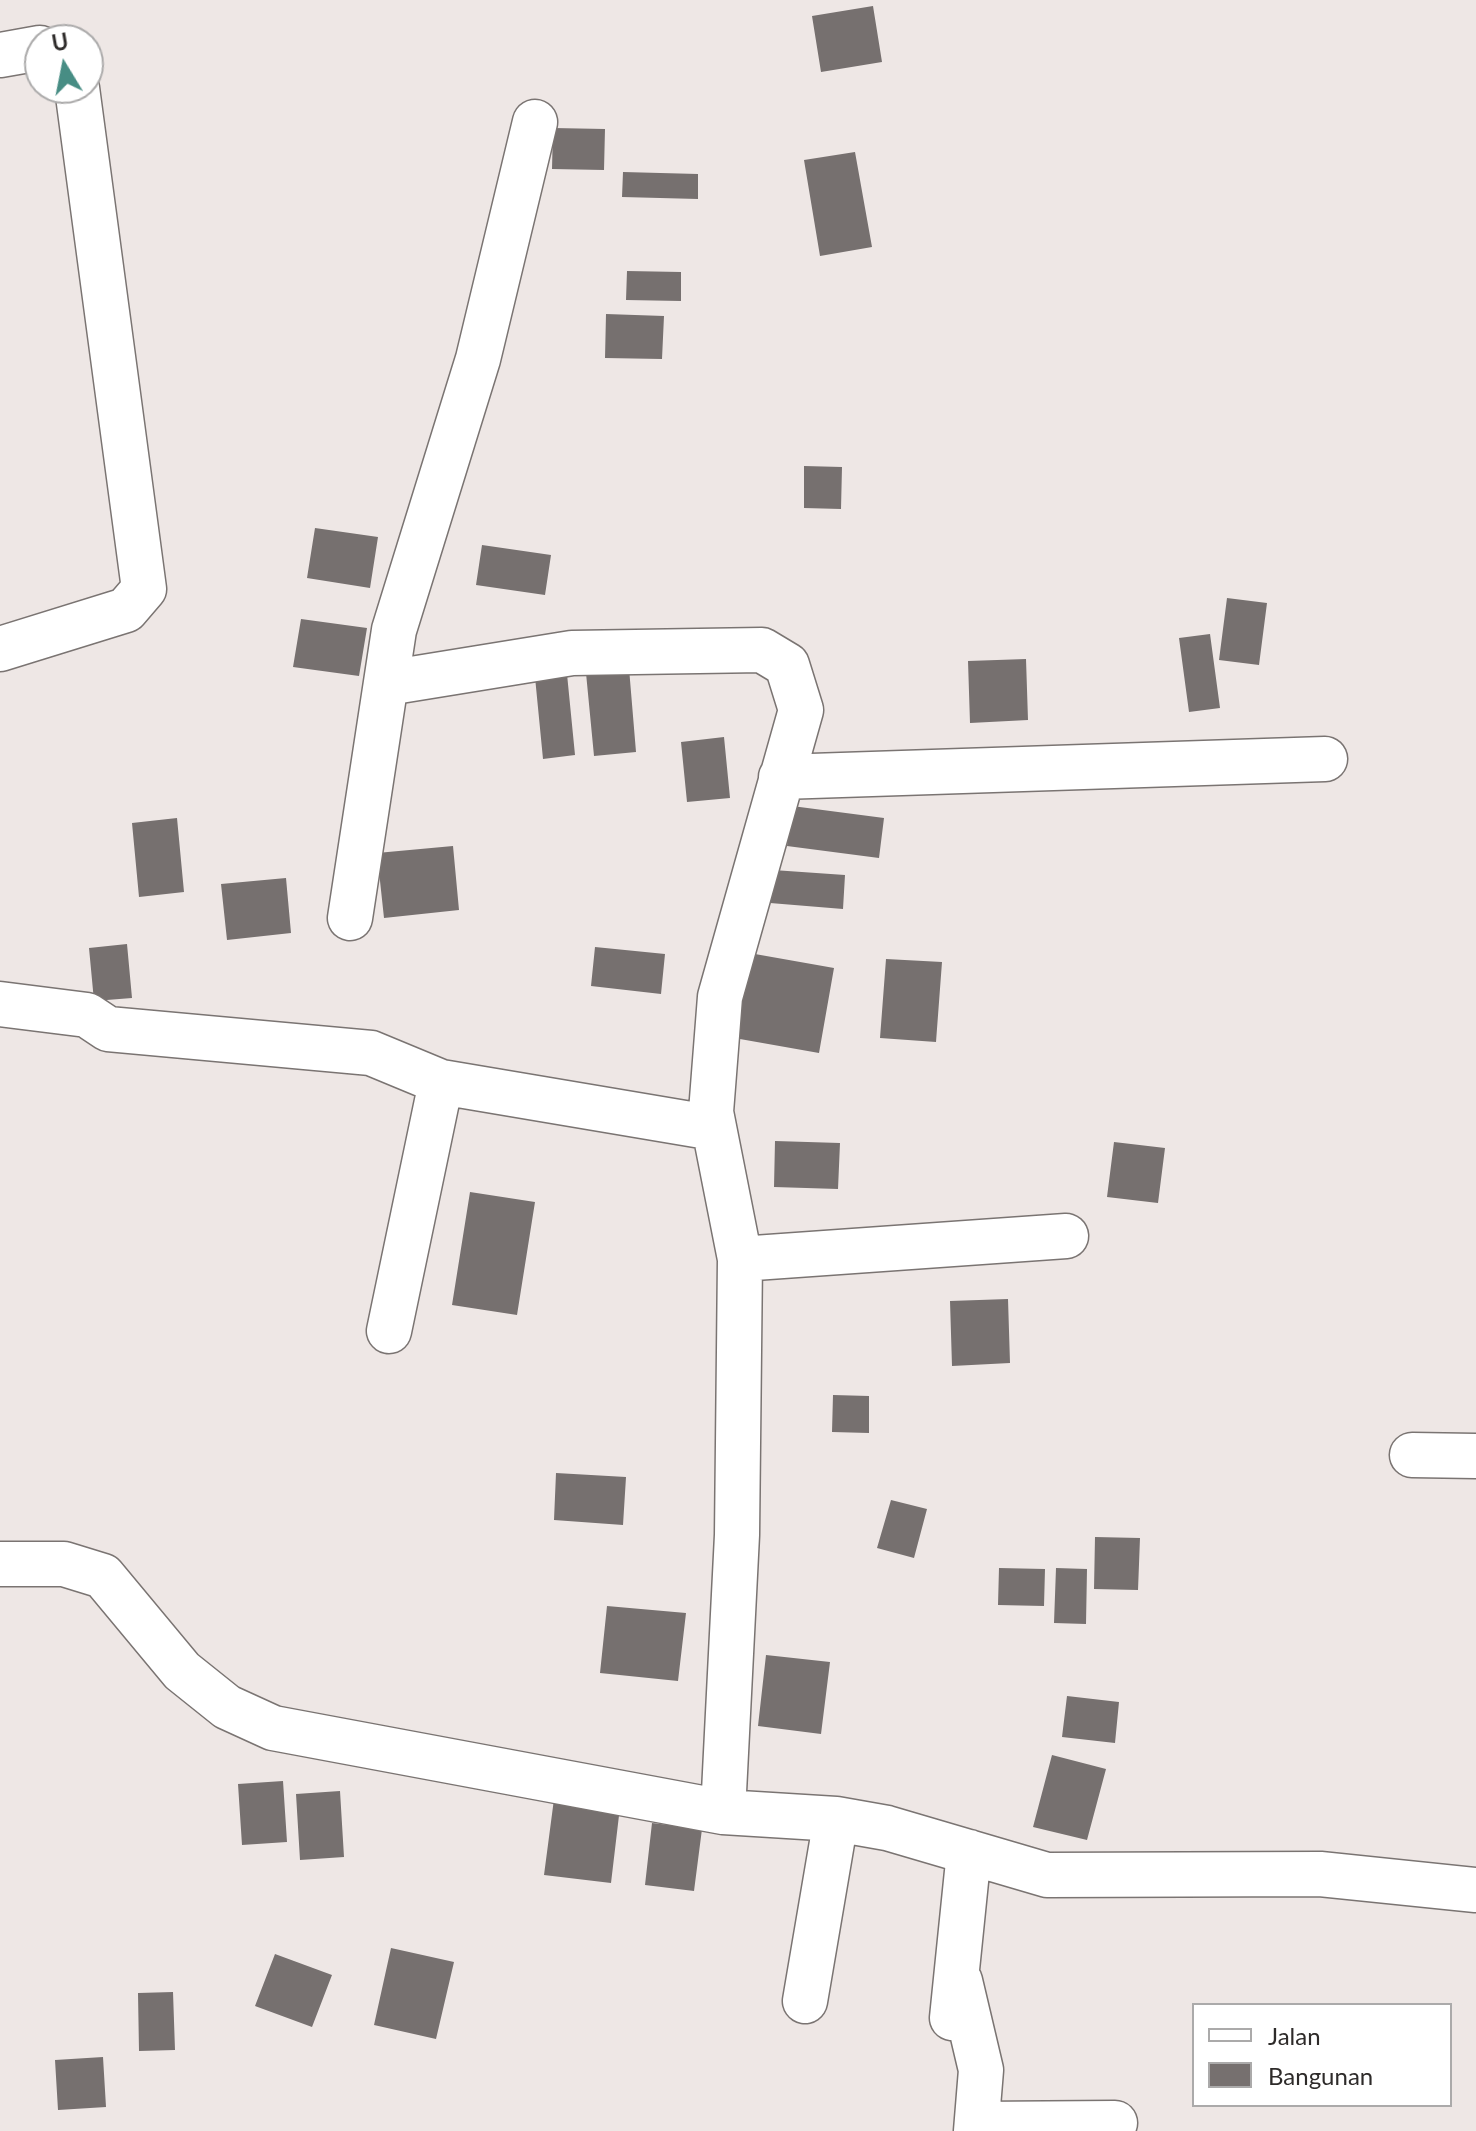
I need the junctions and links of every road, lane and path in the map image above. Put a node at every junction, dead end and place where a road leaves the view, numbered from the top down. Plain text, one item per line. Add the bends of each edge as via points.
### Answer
1 (24, 51) edge
2 (0, 55) edge
3 (79, 104) edge
4 (535, 122) dead end
5 (0, 649) edge
6 (387, 683) junction
7 (1325, 759) dead end
8 (781, 777) junction
9 (350, 918) dead end
10 (0, 1004) edge
11 (441, 1082) junction
12 (714, 1128) junction
13 (1066, 1236) dead end
14 (740, 1259) junction
15 (389, 1331) dead end
16 (1412, 1455) dead end
17 (1476, 1456) edge
18 (0, 1564) edge
19 (723, 1812) junction
20 (836, 1819) junction
21 (969, 1852) junction
22 (1476, 1890) edge
23 (957, 1971) junction
24 (805, 2001) dead end
25 (952, 2018) dead end
26 (1115, 2123) dead end
27 (977, 2128) edge

1 - 2 street
3 - 5 street via 144,589 126,610
4 - 6 street via 478,359 394,630
6 - 8 street via 572,653 762,650 787,665 801,710
6 - 9 street
7 - 8 street
8 - 12 street via 720,997
10 - 11 street via 87,1015 108,1029 371,1053
11 - 12 street
11 - 15 street
12 - 14 street
13 - 14 street
14 - 19 street via 737,1535
16 - 17 street
18 - 19 street via 64,1564 103,1576 182,1671 227,1707 273,1728
19 - 20 street
20 - 21 street
20 - 24 street
21 - 22 street via 1047,1875 1320,1874
21 - 23 street
23 - 25 street
23 - 27 street via 981,2070
26 - 27 street

